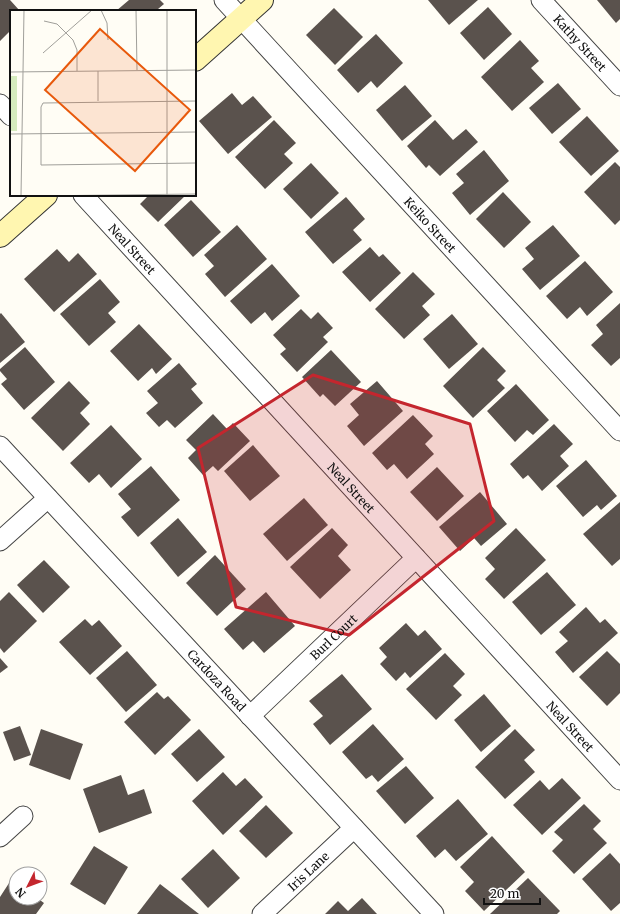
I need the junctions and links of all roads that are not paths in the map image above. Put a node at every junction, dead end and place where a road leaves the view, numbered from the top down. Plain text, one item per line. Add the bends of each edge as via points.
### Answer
1 (224, 0) edge
2 (262, 0) edge
3 (541, 0) edge
4 (241, 19) junction
5 (196, 59) edge
6 (620, 86) edge
7 (0, 104) edge
8 (10, 115) edge
9 (45, 196) edge
10 (84, 196) edge
11 (0, 236) edge
12 (620, 431) edge
13 (0, 446) edge
14 (48, 498) junction
15 (0, 541) edge
16 (416, 558) junction
17 (250, 716) junction
18 (620, 780) edge
19 (23, 816) dead end
20 (354, 828) junction
21 (0, 836) edge
22 (262, 914) edge
23 (434, 914) edge

1 - 4 street, Keiko Street
2 - 4 street
3 - 6 street, Kathy Street
4 - 5 street
4 - 12 street, Keiko Street
7 - 8 street
9 - 11 street
10 - 16 street, Neal Street
13 - 14 street, Cardoza Road
14 - 15 street
14 - 17 street, Cardoza Road
16 - 17 street, Burl Court
16 - 18 street, Neal Street
17 - 20 street, Cardoza Road
19 - 21 street
20 - 22 street, Iris Lane
20 - 23 street, Cardoza Road

